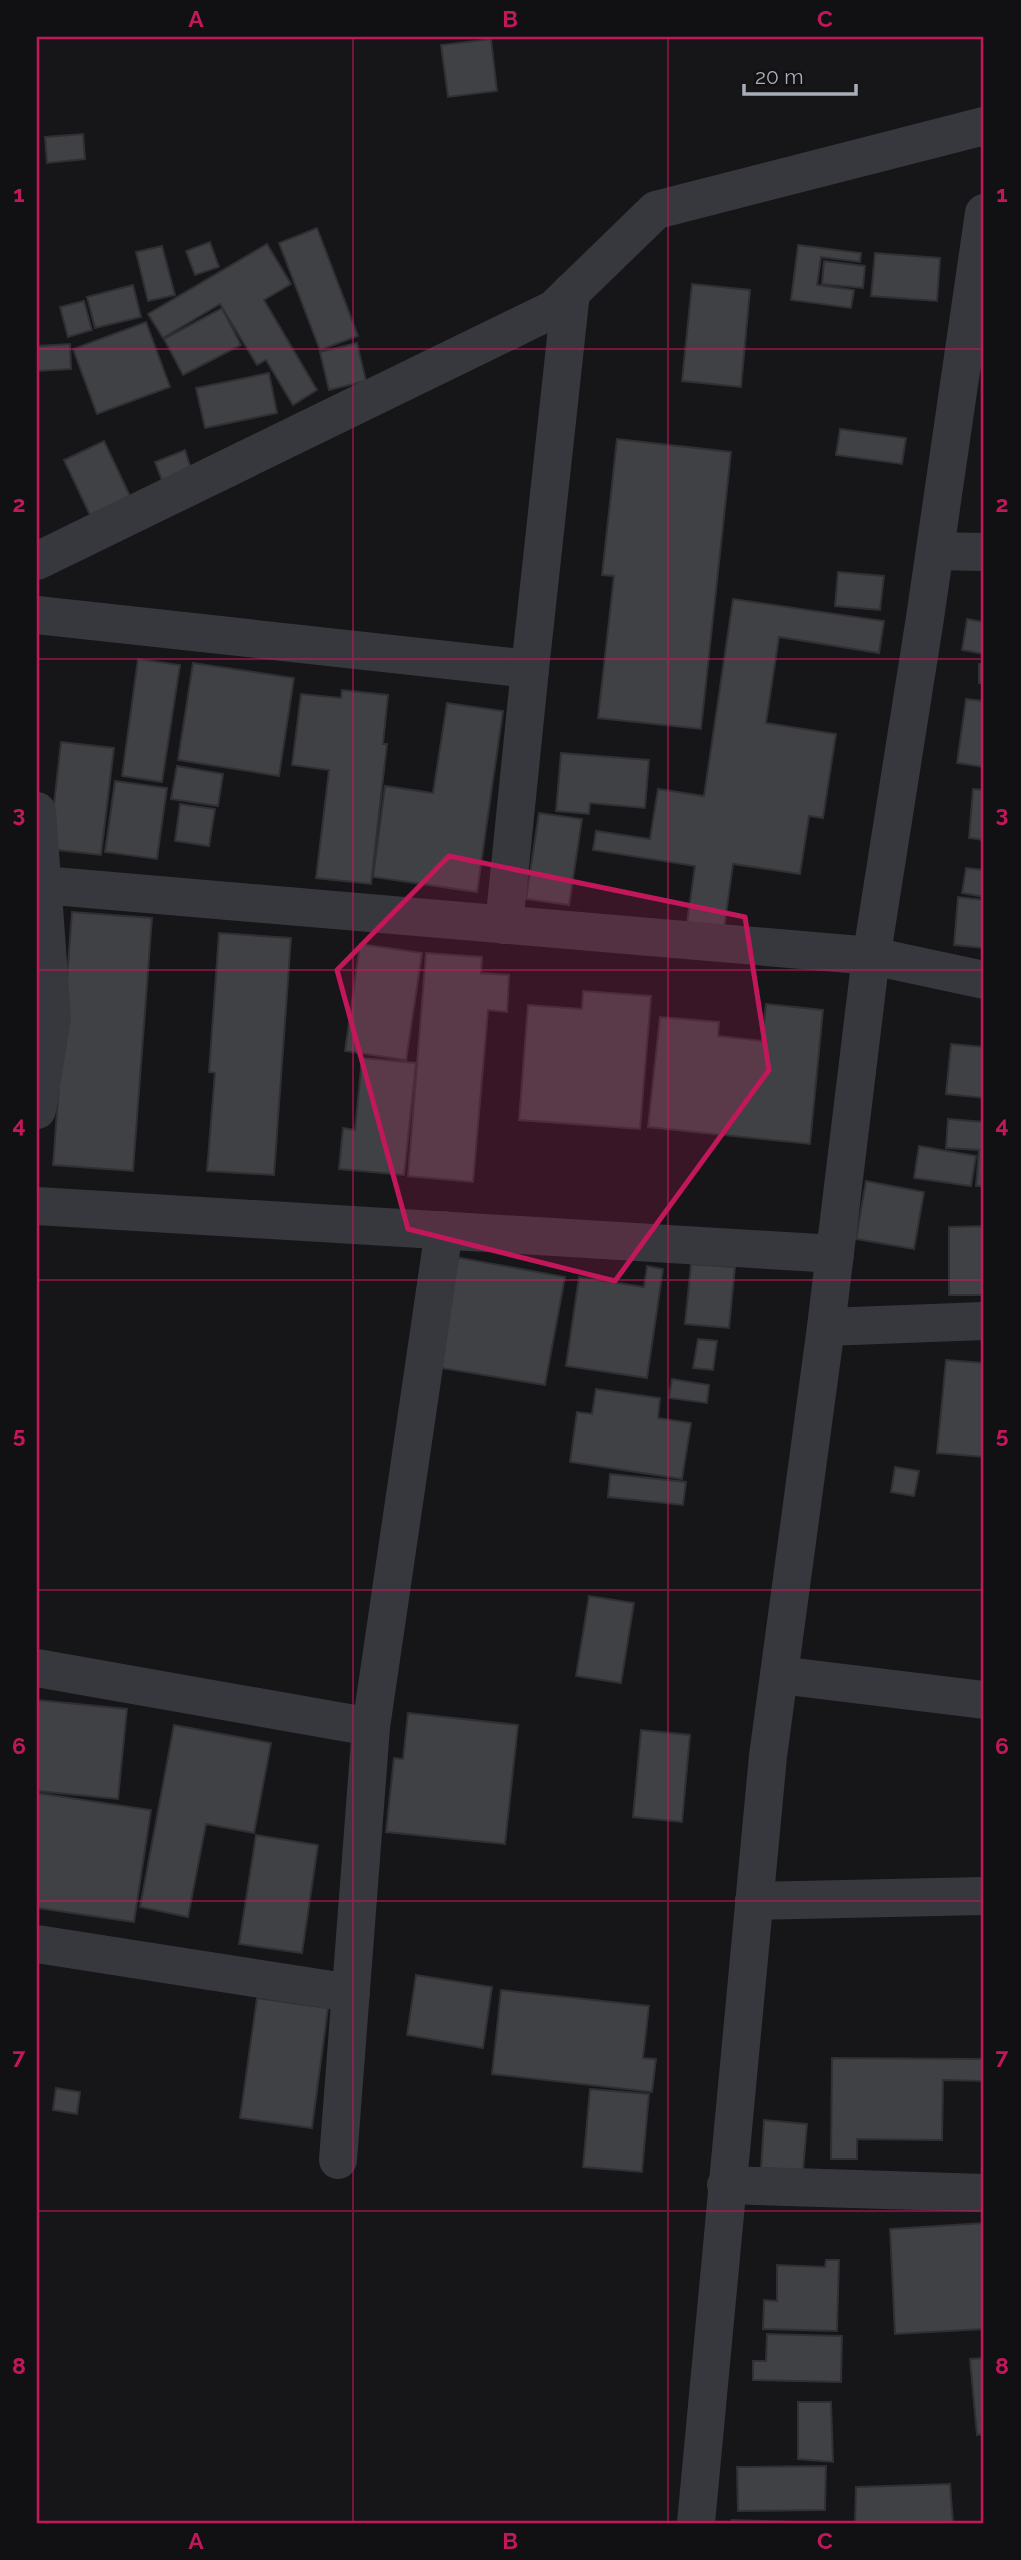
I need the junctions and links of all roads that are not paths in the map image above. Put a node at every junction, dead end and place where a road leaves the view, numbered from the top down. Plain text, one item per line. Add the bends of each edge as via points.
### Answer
1 (984, 126) edge
2 (984, 213) edge
3 (571, 292) junction
4 (935, 551) junction
5 (984, 552) edge
6 (37, 561) edge
7 (37, 615) edge
8 (530, 669) junction
9 (37, 811) edge
10 (42, 885) junction
11 (504, 925) junction
12 (872, 956) junction
13 (984, 979) edge
14 (40, 1070) edge
15 (37, 1110) edge
16 (37, 1206) edge
17 (444, 1230) junction
18 (835, 1254) junction
19 (984, 1321) edge
20 (826, 1328) junction
21 (37, 1668) edge
22 (779, 1675) junction
23 (984, 1700) edge
24 (371, 1727) junction
25 (984, 1896) edge
26 (754, 1901) junction
27 (37, 1944) edge
28 (351, 1993) junction
29 (338, 2160) dead end
30 (726, 2185) junction
31 (984, 2193) edge
32 (696, 2523) edge

1 - 3 street via 656,210
2 - 4 street
3 - 6 street via 554,309
3 - 8 street
4 - 5 street
4 - 12 street
7 - 8 street
8 - 11 street
9 - 10 street
10 - 11 street
10 - 14 street via 52,1018
11 - 12 street
12 - 13 street
12 - 18 street
14 - 15 street
16 - 17 street
17 - 18 street
17 - 24 street
18 - 20 street
19 - 20 street
20 - 22 street
21 - 24 street
22 - 23 street
22 - 26 street
24 - 28 street
25 - 26 street
26 - 30 street
27 - 28 street
28 - 29 street
30 - 31 street
30 - 32 street

